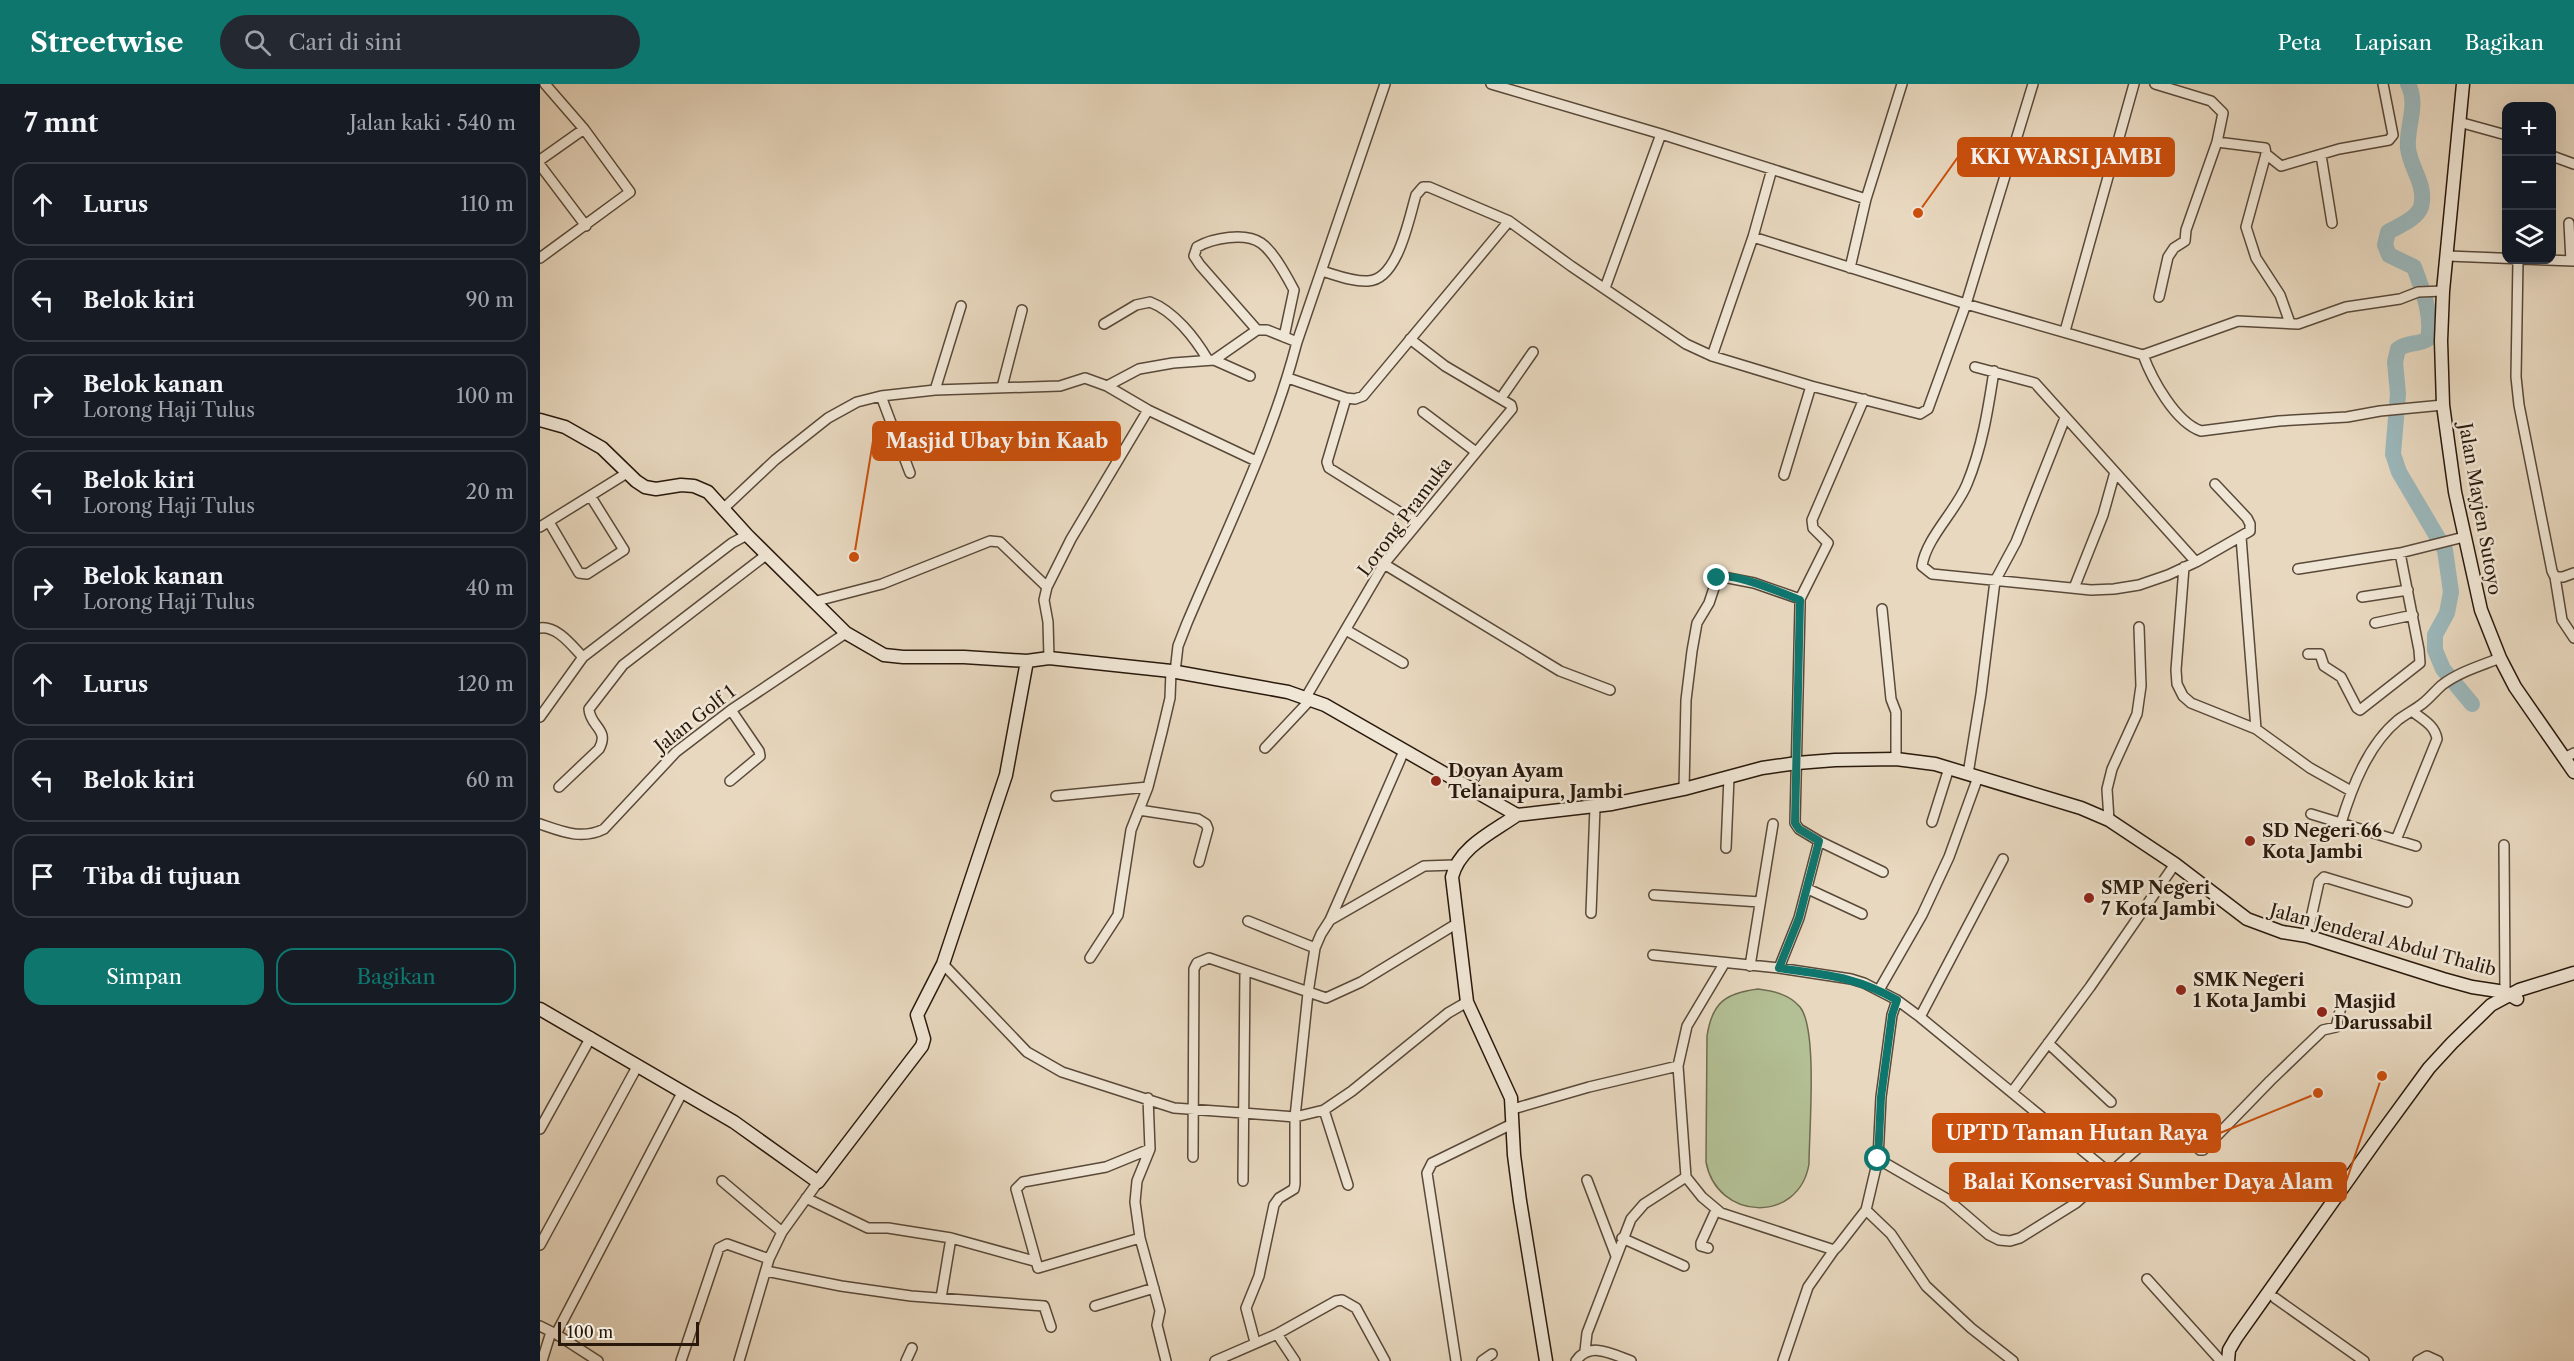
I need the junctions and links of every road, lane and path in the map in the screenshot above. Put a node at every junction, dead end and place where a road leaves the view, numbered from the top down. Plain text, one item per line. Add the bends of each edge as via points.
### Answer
1 (545, 84) edge
2 (1385, 84) edge
3 (1491, 84) edge
4 (1902, 84) edge
5 (2033, 84) edge
6 (2134, 84) edge
7 (2155, 84) edge
8 (2383, 84) edge
9 (2463, 84) edge
10 (2459, 122) junction
11 (584, 129) junction
12 (1661, 134) junction
13 (2502, 134) edge
14 (2217, 142) junction
15 (2266, 154) junction
16 (2321, 155) junction
17 (2556, 157) edge
18 (540, 160) edge
19 (2574, 164) edge
20 (540, 165) edge
21 (1772, 169) junction
22 (1866, 200) junction
23 (1509, 221) junction
24 (2332, 223) dead end
25 (2569, 223) dead end
26 (586, 226) junction
27 (1753, 237) junction
28 (541, 256) edge
29 (2448, 256) junction
30 (2502, 259) edge
31 (2556, 261) edge
32 (2572, 261) edge
33 (2518, 264) edge
34 (1850, 268) junction
35 (1322, 271) junction
36 (1605, 288) junction
37 (2443, 291) junction
38 (2159, 297) dead end
39 (1966, 304) junction
40 (961, 306) dead end
41 (1022, 310) dead end
42 (2290, 323) junction
43 (1104, 324) dead end
44 (1257, 330) junction
45 (2066, 331) junction
46 (1284, 337) junction
47 (1410, 339) junction
48 (1297, 342) junction
49 (1533, 352) dead end
50 (2142, 355) junction
51 (1712, 356) junction
52 (1211, 360) junction
53 (1975, 367) dead end
54 (1994, 371) junction
55 (1250, 376) dead end
56 (1288, 378) junction
57 (1107, 386) junction
58 (1811, 386) junction
59 (1002, 387) junction
60 (936, 390) junction
61 (881, 396) junction
62 (1346, 398) junction
63 (1501, 398) junction
64 (1864, 399) junction
65 (2443, 405) junction
66 (1148, 410) junction
67 (1423, 412) dead end
68 (2066, 418) junction
69 (540, 420) edge
70 (1476, 452) junction
71 (1256, 461) junction
72 (910, 472) dead end
73 (2115, 472) junction
74 (627, 473) junction
75 (1784, 475) dead end
76 (2215, 484) dead end
77 (591, 497) junction
78 (723, 509) junction
79 (1417, 523) junction
80 (544, 525) edge
81 (747, 535) junction
82 (2241, 537) junction
83 (2458, 539) junction
84 (2400, 554) junction
85 (766, 555) junction
86 (2196, 562) junction
87 (1384, 564) junction
88 (2184, 567) junction
89 (2298, 569) dead end
90 (2574, 573) edge
91 (2555, 577) junction
92 (1995, 580) junction
93 (1047, 587) junction
94 (2074, 588) junction
95 (2408, 590) junction
96 (2362, 597) dead end
97 (1800, 600) junction
98 (813, 602) junction
99 (1882, 609) dead end
100 (2413, 615) junction
101 (2375, 622) dead end
102 (2139, 627) dead end
103 (540, 628) edge
104 (1346, 630) junction
105 (846, 633) junction
106 (2574, 638) edge
107 (2308, 654) dead end
108 (583, 657) junction
109 (1049, 657) junction
110 (2500, 658) junction
111 (1027, 661) junction
112 (1403, 663) dead end
113 (1173, 672) junction
114 (1610, 690) dead end
115 (1309, 698) junction
116 (731, 710) junction
117 (2412, 711) junction
118 (540, 717) edge
119 (2256, 729) junction
120 (1265, 748) dead end
121 (1404, 751) junction
122 (2570, 755) edge
123 (1896, 759) junction
124 (1797, 764) junction
125 (1949, 768) junction
126 (2574, 771) edge
127 (1973, 775) junction
128 (1730, 777) junction
129 (730, 781) dead end
130 (559, 787) dead end
131 (1148, 788) junction
132 (1684, 789) junction
133 (2351, 791) junction
134 (1056, 796) dead end
135 (1595, 807) junction
136 (1139, 810) junction
137 (2312, 814) dead end
138 (1517, 815) junction
139 (2109, 820) junction
140 (1932, 822) dead end
141 (2341, 823) junction
142 (540, 824) edge
143 (1773, 824) dead end
144 (2396, 840) junction
145 (1819, 841) junction
146 (2504, 845) dead end
147 (2416, 846) dead end
148 (1726, 848) dead end
149 (2003, 859) dead end
150 (1199, 862) dead end
151 (2175, 864) junction
152 (1455, 865) junction
153 (1883, 872) dead end
154 (1808, 889) junction
155 (1654, 895) dead end
156 (1760, 902) junction
157 (2407, 902) dead end
158 (1591, 913) dead end
159 (1862, 914) dead end
160 (1330, 920) junction
161 (1248, 921) dead end
162 (1456, 924) junction
163 (2307, 936) junction
164 (1315, 948) junction
165 (1653, 956) dead end
166 (1090, 958) dead end
167 (943, 964) junction
168 (1724, 964) junction
169 (1749, 966) junction
170 (1779, 968) junction
171 (1245, 971) junction
172 (2574, 973) edge
173 (2574, 981) edge
174 (1879, 990) junction
175 (1308, 993) junction
176 (2511, 995) junction
177 (1897, 1000) junction
178 (1467, 1002) junction
179 (2341, 1007) dead end
180 (540, 1009) edge
181 (1920, 1017) junction
182 (591, 1037) junction
183 (2048, 1043) junction
184 (638, 1065) junction
185 (1678, 1066) junction
186 (683, 1091) junction
187 (2012, 1092) junction
188 (1148, 1098) junction
189 (2111, 1102) dead end
190 (1513, 1109) junction
191 (1193, 1110) junction
192 (1324, 1110) junction
193 (1243, 1113) junction
194 (1295, 1117) junction
195 (1512, 1124) junction
196 (540, 1129) edge
197 (1150, 1149) junction
198 (1193, 1157) dead end
199 (1878, 1159) junction
200 (2110, 1173) junction
201 (1686, 1177) junction
202 (1587, 1180) dead end
203 (722, 1181) dead end
204 (1243, 1181) dead end
205 (818, 1182) junction
206 (2122, 1183) dead end
207 (1348, 1185) dead end
208 (806, 1198) junction
209 (1716, 1210) junction
210 (1866, 1210) junction
211 (782, 1232) junction
212 (951, 1238) junction
213 (1140, 1238) junction
214 (1622, 1239) junction
215 (540, 1245) edge
216 (1708, 1248) dead end
217 (1834, 1250) junction
218 (1616, 1256) junction
219 (769, 1259) junction
220 (1034, 1261) junction
221 (1684, 1266) dead end
222 (766, 1270) junction
223 (2147, 1279) dead end
224 (1154, 1288) junction
225 (941, 1298) junction
226 (2269, 1303) junction
227 (1095, 1306) dead end
228 (540, 1326) edge
229 (1051, 1328) dead end
230 (554, 1333) junction
231 (1277, 1334) junction
232 (1255, 1342) junction
233 (912, 1348) dead end
234 (1585, 1352) junction
235 (1492, 1354) dead end
236 (2226, 1360) edge
237 (542, 1361) edge
238 (598, 1361) edge
239 (681, 1361) edge
240 (739, 1361) edge
241 (906, 1361) edge
242 (1166, 1361) edge
243 (1215, 1361) edge
244 (1295, 1361) edge
245 (1384, 1361) edge
246 (1456, 1361) edge
247 (1482, 1361) edge
248 (1546, 1361) edge
249 (1575, 1361) edge
250 (1631, 1361) edge
251 (1783, 1361) edge
252 (2013, 1361) edge
253 (2364, 1361) edge
254 (2418, 1361) edge
255 (2438, 1361) edge

1 - 11 street
2 - 35 street
3 - 12 street
4 - 22 street
5 - 39 street
6 - 45 street
7 - 14 street via 2217,105 2223,113
8 - 16 street via 2392,137
9 - 10 street, Jalan Mayjen Sutoyo
10 - 13 street
10 - 29 street, Jalan Mayjen Sutoyo
11 - 18 street
11 - 26 street via 630,192
12 - 21 street
12 - 36 street
14 - 15 street via 2262,146
14 - 38 street via 2185,241 2168,256
15 - 16 street via 2281,166
15 - 42 street via 2246,227 2256,258 2280,295
16 - 24 street
17 - 19 street
20 - 26 street
21 - 22 street
21 - 27 street
22 - 34 street
23 - 35 street via 1423,187 1416,195 1392,266 1380,277 1361,281
23 - 36 street
23 - 47 street
25 - 32 street
26 - 28 street
27 - 34 street
27 - 51 street
29 - 30 street
29 - 37 street, Jalan Mayjen Sutoyo
31 - 32 street
33 - 91 street via 2519,405
34 - 39 street
35 - 48 street
36 - 51 street via 1686,344
37 - 42 street via 2422,291
37 - 65 street, Jalan Mayjen Sutoyo
39 - 45 street
39 - 64 street via 1925,412 1914,414
40 - 60 street
41 - 59 street
42 - 50 street via 2238,321
43 - 52 street via 1136,305 1150,302 1170,314
44 - 46 street
44 - 46 street via 1194,256 1197,247 1208,241 1240,237 1262,243 1294,290
44 - 52 street
45 - 50 street
46 - 48 street
47 - 62 street via 1369,391 1355,399
47 - 63 street via 1445,366
48 - 56 street
49 - 63 street
50 - 65 street via 2152,380 2164,396 2191,428 2201,431
51 - 58 street
52 - 55 street
52 - 57 street via 1139,369
53 - 54 street
54 - 68 street via 2035,383
54 - 92 street via 1984,434 1966,486 1926,552 1922,566 1932,574
56 - 62 street
56 - 71 street
57 - 59 street via 1085,378 1060,386
57 - 66 street
58 - 64 street
58 - 75 street
59 - 60 street
60 - 61 street
61 - 72 street
61 - 78 street via 857,402 828,418
62 - 79 street via 1327,462 1329,468
63 - 70 street, Lorong Pramuka via 1511,405 1511,411
64 - 97 street via 1814,512 1811,525 1826,538 1828,547
65 - 83 street, Jalan Mayjen Sutoyo
66 - 71 street
66 - 93 street
67 - 70 street
68 - 73 street
68 - 92 street via 2016,542
69 - 74 street via 585,437
70 - 79 street, Lorong Pramuka
71 - 113 street via 1187,623
73 - 86 street
73 - 94 street via 2103,515
74 - 77 street
74 - 78 street via 645,487 694,486 708,492
76 - 82 street via 2250,524 2250,531
77 - 80 street
77 - 80 street via 624,550 587,574 579,573
78 - 81 street
79 - 87 street, Lorong Pramuka
81 - 85 street
81 - 108 street
82 - 86 street
82 - 119 street
83 - 84 street
83 - 110 street, Jalan Mayjen Sutoyo
84 - 89 street
84 - 95 street
85 - 98 street
85 - 130 street via 623,665 589,709 603,742
86 - 88 street
87 - 104 street, Lorong Pramuka
87 - 114 street via 1560,671
88 - 94 street via 2139,585
88 - 119 street via 2177,684 2183,696 2201,709
90 - 91 street
91 - 106 street via 2562,620
92 - 94 street
92 - 127 street
93 - 98 street via 1000,542 990,541 882,584
93 - 109 street via 1044,600
95 - 96 street
95 - 100 street
97 - 124 street
97 - 132 street via 1754,583 1723,575 1717,578 1709,603 1697,622 1692,651 1686,700
98 - 105 street
99 - 123 street via 1891,699 1896,712
100 - 101 street
100 - 107 street via 2420,663 2361,710 2341,676 2324,666 2321,655
102 - 139 street via 2141,686 2137,714 2112,769 2107,789
103 - 108 street via 558,633
104 - 112 street
104 - 115 street, Lorong Pramuka
105 - 111 street via 884,655
105 - 116 street, Jalan Golf 1
108 - 118 street
109 - 111 street
109 - 113 street
110 - 117 street via 2460,674
110 - 122 street, Jalan Mayjen Sutoyo via 2515,687
111 - 167 street via 1006,775
113 - 115 street
113 - 131 street
115 - 120 street, Lorong Pramuka
115 - 121 street
116 - 129 street via 760,756
116 - 142 street, Jalan Golf 1 via 676,752 604,829 581,836
117 - 133 street via 2380,740
117 - 144 street via 2436,731 2437,739
119 - 133 street via 2310,768
121 - 138 street
121 - 160 street
122 - 126 street, Jalan Mayjen Sutoyo
123 - 124 street, Jalan Jenderal Abdul Thalib
123 - 125 street, Jalan Jenderal Abdul Thalib
124 - 128 street, Jalan Jenderal Abdul Thalib
124 - 145 street via 1795,823
125 - 127 street, Jalan Jenderal Abdul Thalib
125 - 140 street
127 - 139 street, Jalan Jenderal Abdul Thalib
127 - 174 street via 1944,867
128 - 132 street, Jalan Jenderal Abdul Thalib
128 - 148 street
131 - 134 street
131 - 136 street
132 - 135 street, Jalan Jenderal Abdul Thalib
133 - 141 street
135 - 138 street, Jalan Jenderal Abdul Thalib
135 - 158 street
136 - 150 street via 1198,819 1206,824
136 - 166 street via 1131,830 1118,915
137 - 141 street
138 - 152 street via 1462,853
139 - 151 street, Jalan Jenderal Abdul Thalib
141 - 144 street
143 - 156 street
144 - 147 street
145 - 153 street
145 - 154 street
146 - 176 street
149 - 181 street
151 - 163 street, Jalan Jenderal Abdul Thalib via 2247,919
151 - 183 street
152 - 160 street via 1424,866
152 - 162 street via 1452,877
154 - 159 street
154 - 170 street
155 - 156 street
156 - 169 street
157 - 163 street via 2324,877 2319,882
160 - 164 street
161 - 164 street
162 - 175 street via 1336,994 1326,998
162 - 178 street
163 - 176 street, Jalan Jenderal Abdul Thalib via 2462,984
164 - 175 street
165 - 168 street
167 - 188 street via 1027,1052 1062,1072
167 - 205 street via 916,1015 924,1039 922,1047
168 - 169 street
168 - 185 street via 1687,1026
169 - 170 street
170 - 174 street via 1851,979
171 - 175 street
171 - 191 street via 1209,958 1194,966
171 - 193 street
172 - 176 street
173 - 176 street
174 - 177 street
175 - 194 street
176 - 226 street via 2474,1020 2429,1068
177 - 181 street
177 - 199 street via 1881,1097
178 - 190 street
178 - 192 street
179 - 200 street via 2336,1027 2323,1030 2203,1150 2172,1121
180 - 182 street
181 - 187 street
182 - 184 street
182 - 196 street
183 - 187 street
183 - 189 street
184 - 186 street
184 - 215 street
185 - 190 street
185 - 201 street
186 - 205 street
186 - 230 street
187 - 200 street
188 - 191 street
188 - 197 street
190 - 195 street
191 - 193 street
191 - 198 street
192 - 194 street
192 - 207 street
193 - 194 street
193 - 204 street
194 - 232 street via 1294,1190 1274,1205 1259,1276 1246,1308
195 - 246 street via 1432,1163 1427,1173
195 - 248 street via 1520,1201
197 - 213 street via 1137,1181 1135,1202
197 - 220 street via 1106,1167 1019,1184 1016,1195
199 - 200 street via 1947,1199 1989,1235 2010,1241 2076,1203
199 - 210 street
200 - 206 street
201 - 209 street
201 - 214 street via 1636,1211
202 - 218 street
203 - 211 street
205 - 208 street
208 - 211 street
208 - 212 street via 868,1228
209 - 216 street via 1701,1243
209 - 217 street
210 - 217 street
210 - 252 street via 1891,1233 1926,1286
211 - 219 street
212 - 220 street
212 - 225 street
213 - 220 street via 1038,1268
213 - 224 street
214 - 218 street
214 - 221 street
217 - 251 street via 1808,1287
218 - 234 street via 1587,1333
219 - 222 street
219 - 239 street via 727,1244 719,1248
222 - 225 street via 859,1289
222 - 240 street
223 - 236 street
224 - 227 street
224 - 242 street via 1160,1311 1157,1325
225 - 229 street via 1044,1306
226 - 236 street via 2229,1350
226 - 253 street
228 - 230 street
230 - 237 street
230 - 238 street
231 - 232 street
231 - 244 street
231 - 245 street via 1342,1300 1356,1308
232 - 243 street
233 - 241 street
234 - 249 street
234 - 250 street via 1600,1350
235 - 247 street
254 - 255 street via 2427,1356

